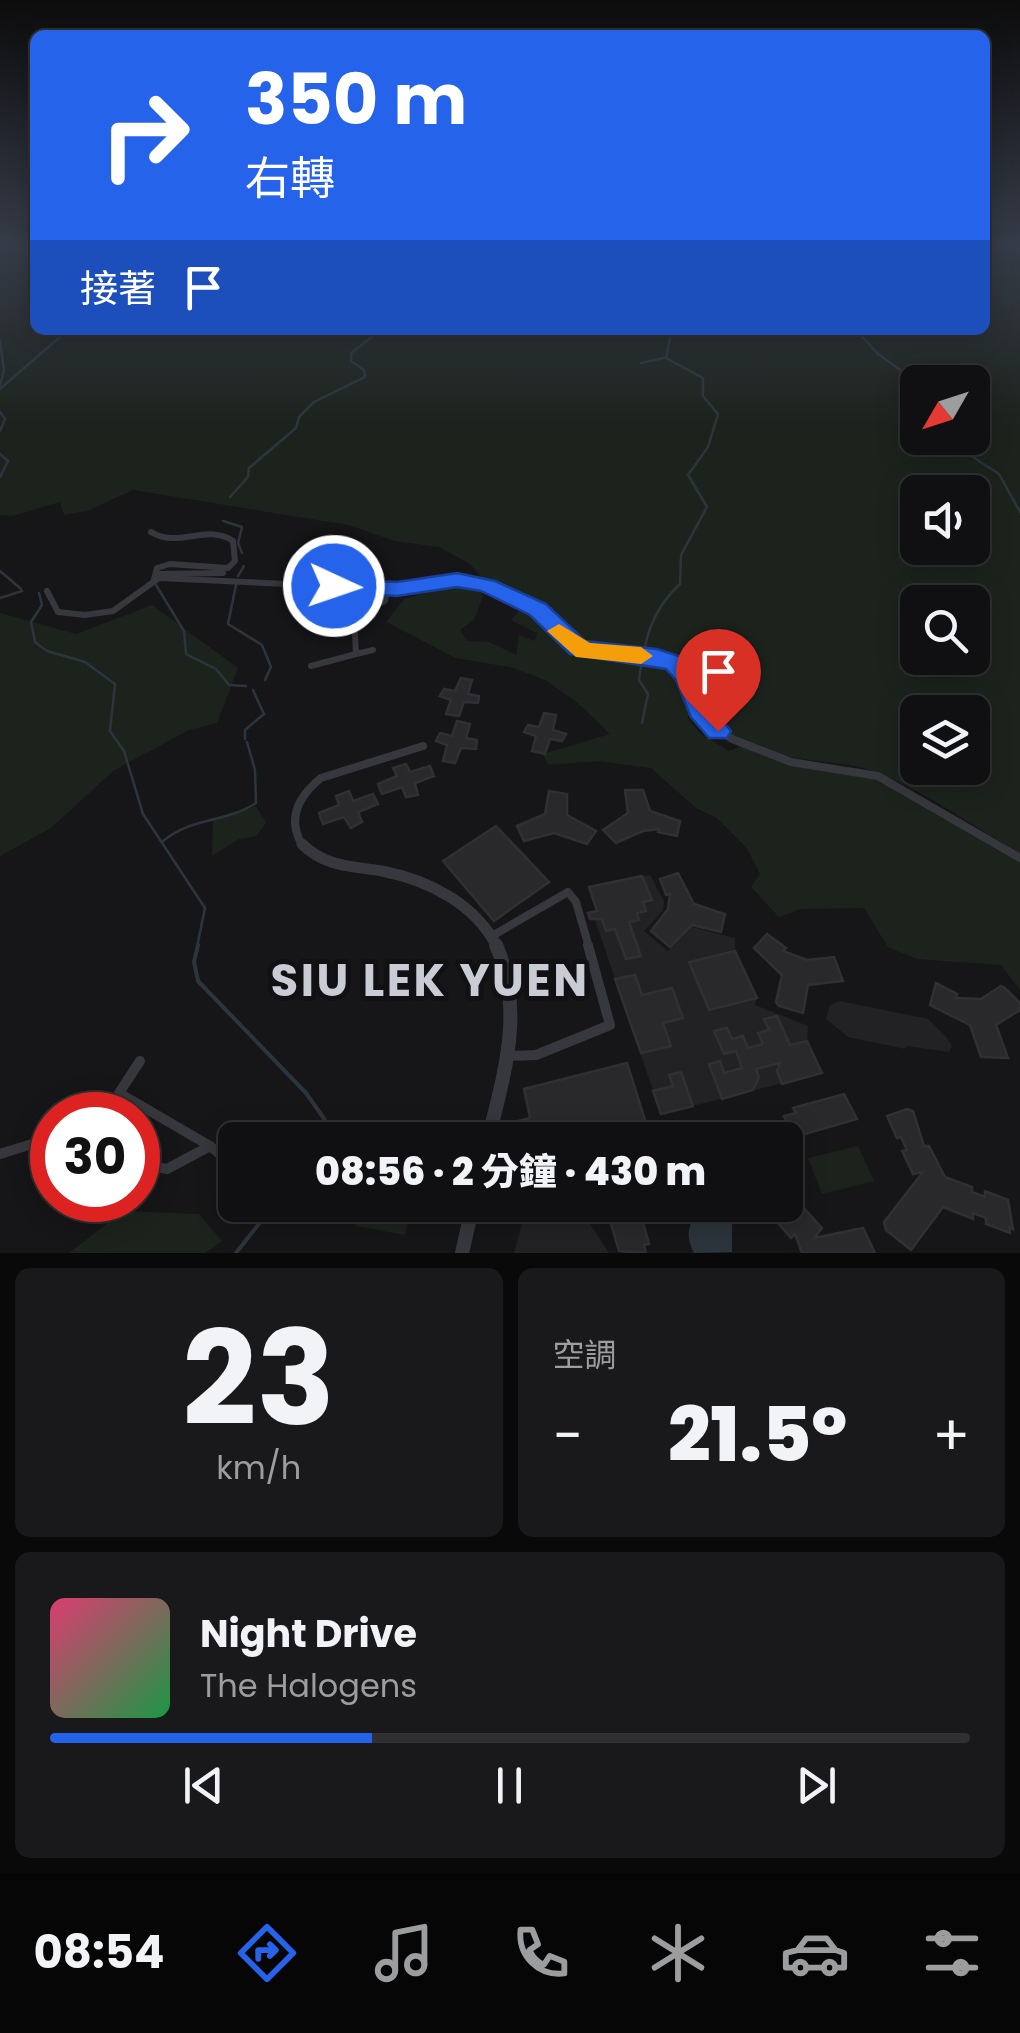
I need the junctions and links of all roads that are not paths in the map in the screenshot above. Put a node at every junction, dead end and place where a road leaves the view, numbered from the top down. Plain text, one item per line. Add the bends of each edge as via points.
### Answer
1 (151, 532) dead end
2 (155, 577) junction
3 (387, 589) junction
4 (47, 591) dead end
5 (327, 608) dead end
6 (354, 616) junction
7 (374, 650) dead end
8 (356, 654) junction
9 (311, 666) dead end
10 (423, 746) dead end
11 (302, 844) joint
12 (1020, 858) edge
13 (492, 936) junction
14 (508, 1056) junction
15 (140, 1061) dead end
16 (492, 1122) edge
17 (30, 1145) edge
18 (210, 1146) junction
19 (218, 1153) edge
20 (0, 1154) edge
21 (160, 1169) edge
22 (468, 1222) edge
23 (462, 1253) edge

1 - 2 street via 164,540 231,536 234,561 214,575 167,571
2 - 3 street
2 - 4 street via 127,605 99,614 58,612
3 - 6 street via 387,600
3 - 12 street via 472,582 531,605 578,649 669,660 687,676 700,711 718,731 778,759 878,776
5 - 6 street via 324,621
6 - 8 street
7 - 8 street
8 - 9 street
10 - 11 street via 342,768 312,785 295,814
11 - 13 street via 332,864 444,890
13 - 14 street via 511,996
13 - 14 street via 568,892 610,1025 535,1058
14 - 16 street
15 - 18 street via 119,1093
17 - 20 street
18 - 19 street
18 - 21 street via 177,1168
22 - 23 street

